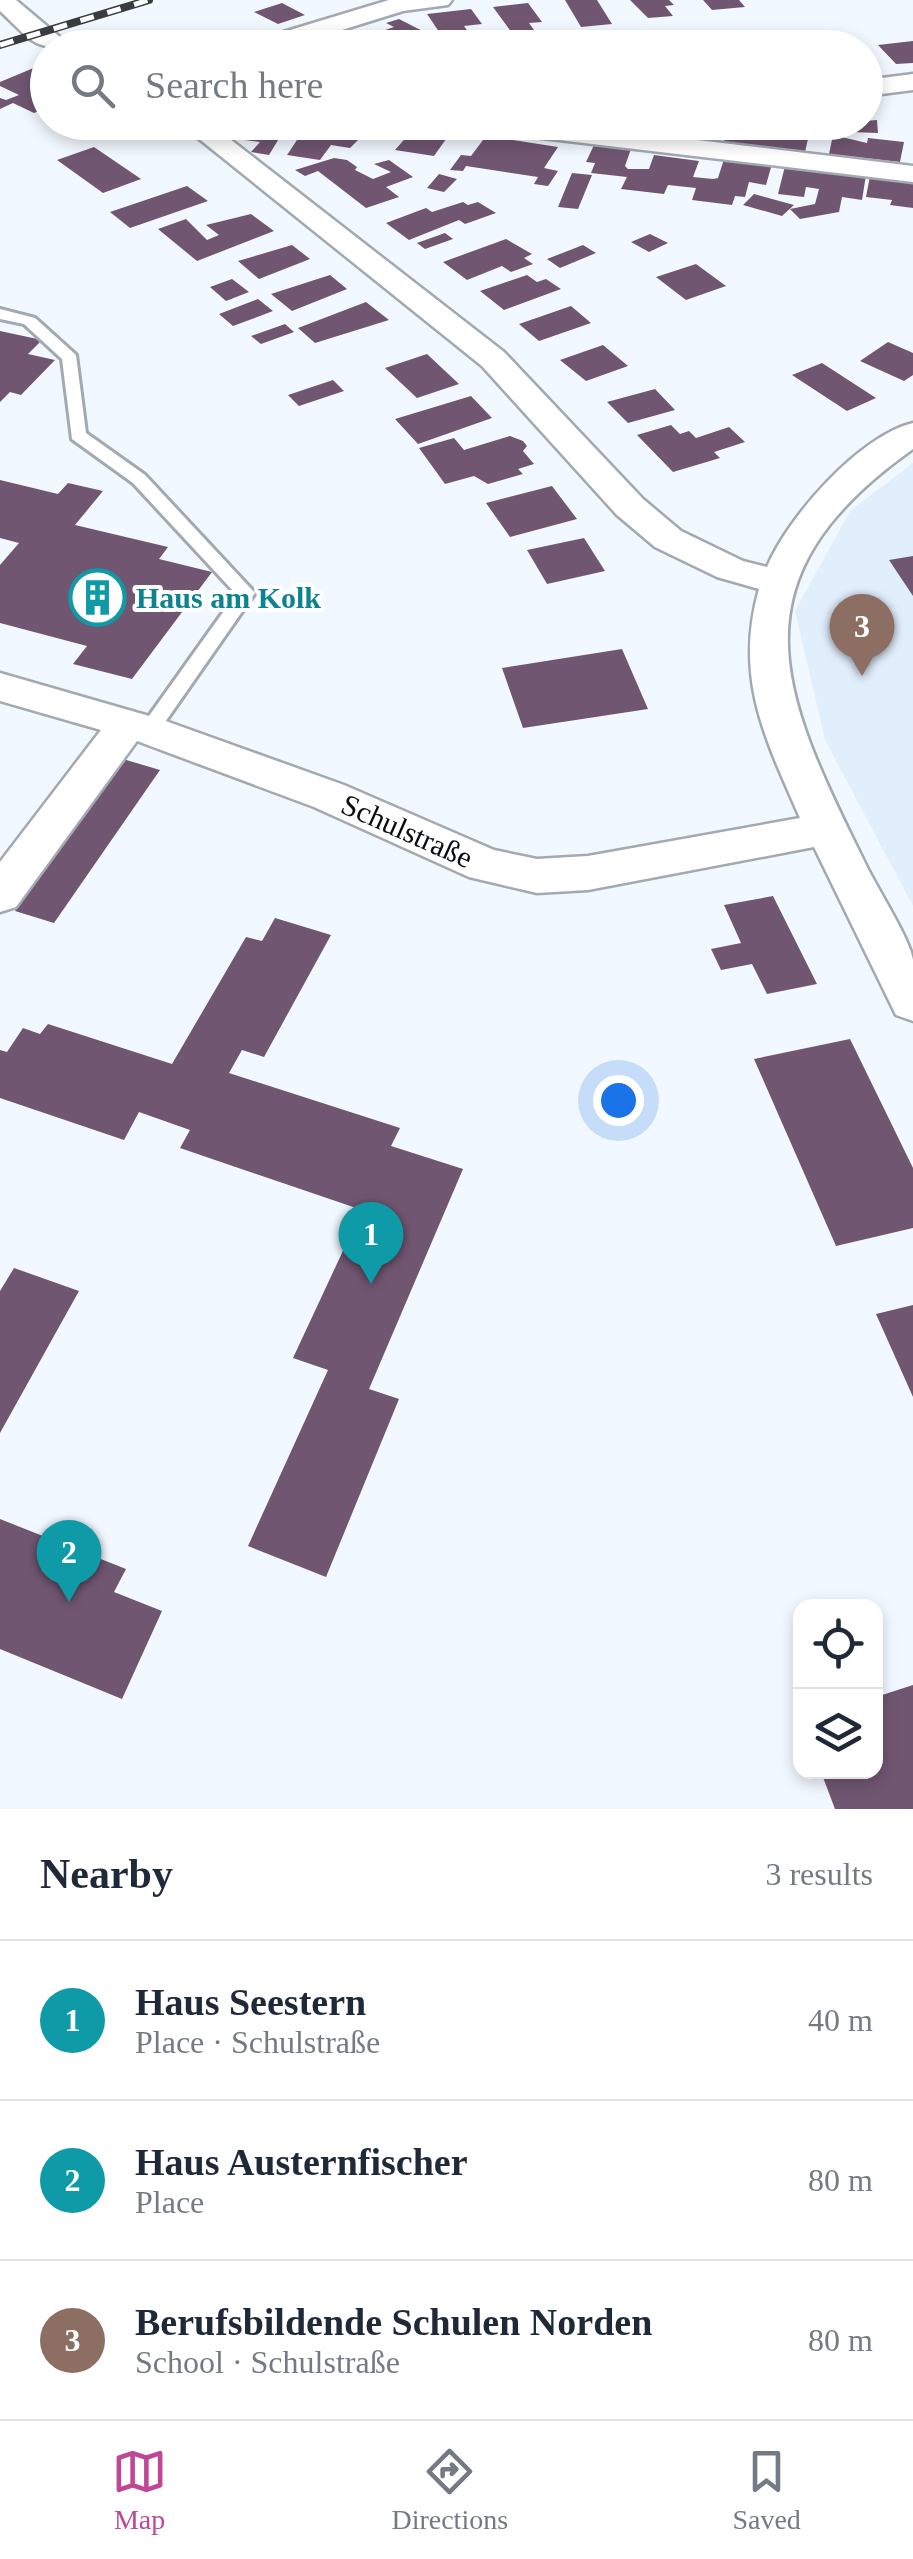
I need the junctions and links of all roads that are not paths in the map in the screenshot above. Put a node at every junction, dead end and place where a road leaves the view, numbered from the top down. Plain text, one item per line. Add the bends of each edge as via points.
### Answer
1 (2, 0) edge
2 (440, 0) edge
3 (34, 30) edge
4 (315, 30) edge
5 (913, 82) edge
6 (883, 86) edge
7 (214, 140) edge
8 (613, 140) edge
9 (695, 140) edge
10 (690, 150) junction
11 (913, 174) edge
12 (0, 314) edge
13 (913, 434) edge
14 (780, 582) junction
15 (0, 687) edge
16 (138, 728) junction
17 (827, 830) junction
18 (0, 896) edge
19 (913, 1002) edge

1 - 3 street
2 - 4 street via 401,4
5 - 6 street
7 - 14 street via 492,358 668,539 730,570
8 - 10 street
9 - 10 street
10 - 11 street
12 - 16 lane via 29,321 70,358 78,435 140,479 246,593
13 - 14 street via 825,505 798,540
14 - 17 street via 768,663 779,715
15 - 16 street, Schulstraße
16 - 17 street, Schulstraße via 329,796 484,865 536,876 588,873
16 - 18 street
17 - 19 street

